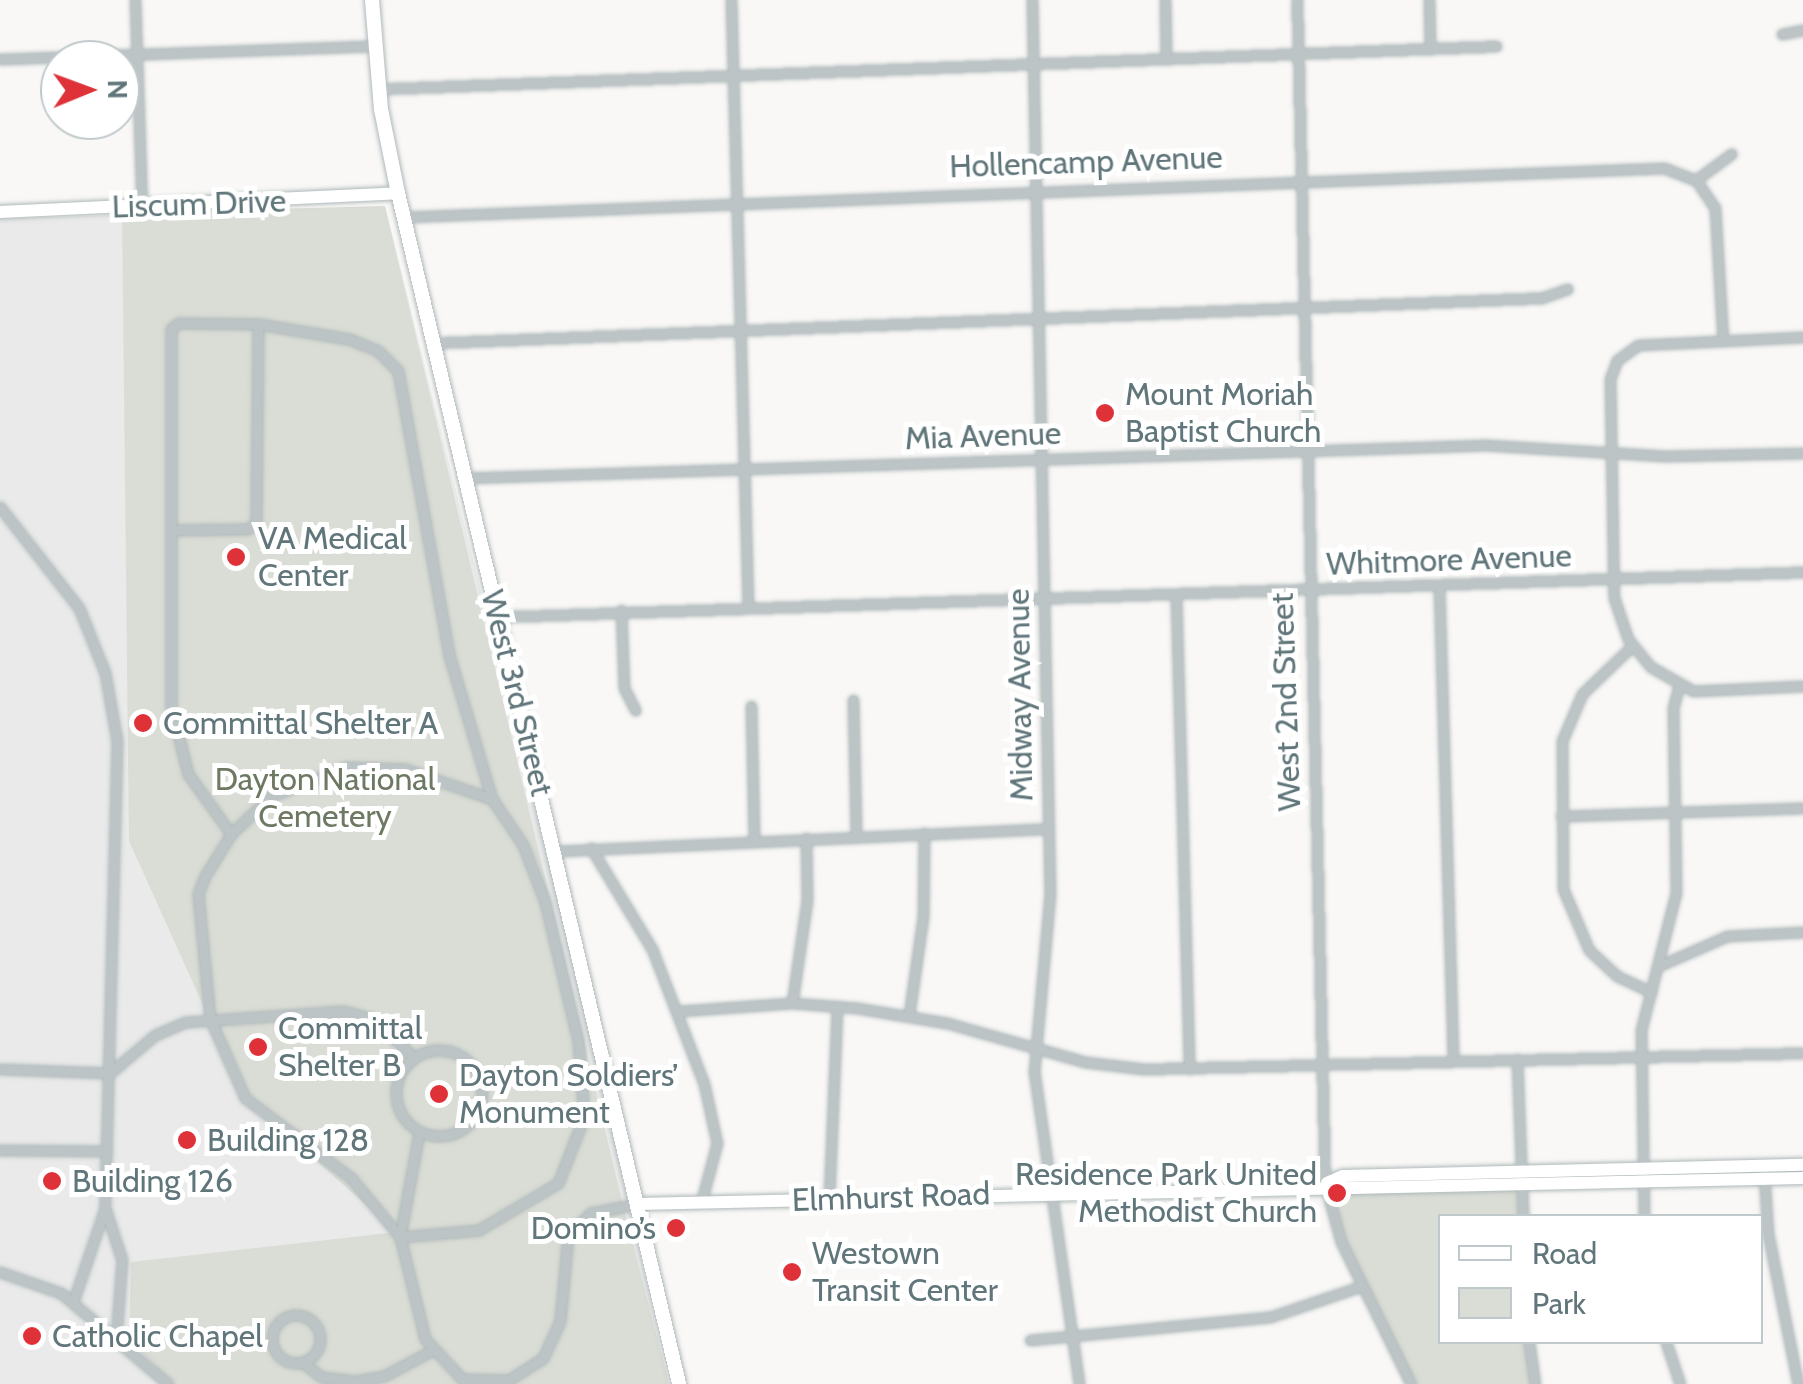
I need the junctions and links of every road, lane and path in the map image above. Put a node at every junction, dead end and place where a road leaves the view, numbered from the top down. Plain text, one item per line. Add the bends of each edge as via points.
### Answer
1 (135, 0) edge
2 (372, 0) edge
3 (732, 0) edge
4 (1032, 0) edge
5 (1165, 0) edge
6 (1297, 0) edge
7 (1429, 0) edge
8 (1803, 30) edge
9 (1782, 34) dead end
10 (136, 40) edge
11 (374, 46) junction
12 (1496, 46) dead end
13 (1430, 48) junction
14 (140, 54) edge
15 (1298, 54) junction
16 (40, 57) edge
17 (1166, 57) junction
18 (0, 58) edge
19 (1034, 62) junction
20 (734, 74) junction
21 (378, 90) junction
22 (140, 140) edge
23 (1731, 154) dead end
24 (1300, 180) junction
25 (1696, 180) junction
26 (1037, 188) junction
27 (398, 193) junction
28 (737, 200) junction
29 (142, 206) junction
30 (0, 212) edge
31 (404, 217) junction
32 (1567, 289) dead end
33 (1302, 308) junction
34 (1039, 318) junction
35 (258, 324) junction
36 (740, 329) junction
37 (1803, 337) edge
38 (1722, 341) junction
39 (433, 343) junction
40 (1305, 451) junction
41 (1611, 452) junction
42 (1803, 453) edge
43 (1041, 459) junction
44 (744, 468) junction
45 (464, 478) junction
46 (0, 507) edge
47 (171, 530) junction
48 (1803, 572) edge
49 (1614, 579) junction
50 (1439, 586) junction
51 (1308, 590) junction
52 (1176, 595) junction
53 (1043, 599) junction
54 (748, 606) junction
55 (621, 610) junction
56 (498, 617) junction
57 (1632, 646) junction
58 (1679, 686) junction
59 (1803, 686) edge
60 (852, 700) dead end
61 (751, 706) dead end
62 (635, 710) dead end
63 (492, 799) junction
64 (1803, 808) edge
65 (1676, 812) junction
66 (1561, 816) junction
67 (1047, 829) junction
68 (231, 834) junction
69 (924, 834) junction
70 (856, 836) junction
71 (806, 838) junction
72 (754, 840) junction
73 (590, 848) junction
74 (557, 851) junction
75 (1803, 932) edge
76 (1661, 966) junction
77 (1652, 992) junction
78 (792, 1002) junction
79 (837, 1006) junction
80 (680, 1011) junction
81 (908, 1015) junction
82 (210, 1019) junction
83 (1034, 1049) junction
84 (1803, 1054) edge
85 (1640, 1056) junction
86 (413, 1057) junction
87 (1517, 1059) junction
88 (1454, 1060) junction
89 (1321, 1066) junction
90 (0, 1069) edge
91 (1189, 1069) junction
92 (110, 1073) junction
93 (419, 1133) junction
94 (0, 1150) edge
95 (107, 1151) junction
96 (1803, 1165) edge
97 (1764, 1172) junction
98 (1642, 1175) junction
99 (1522, 1177) junction
100 (1803, 1178) edge
101 (1325, 1184) junction
102 (1050, 1192) junction
103 (829, 1198) junction
104 (701, 1203) junction
105 (637, 1204) junction
106 (105, 1208) junction
107 (1522, 1214) edge
108 (1644, 1214) edge
109 (400, 1236) junction
110 (0, 1272) edge
111 (1362, 1286) junction
112 (73, 1302) junction
113 (1071, 1335) junction
114 (116, 1338) junction
115 (1030, 1340) dead end
116 (1528, 1344) edge
117 (1667, 1344) edge
118 (431, 1351) junction
119 (302, 1362) junction
120 (461, 1382) edge
121 (168, 1384) edge
122 (679, 1384) edge
123 (1079, 1384) edge
124 (1411, 1384) edge
125 (1535, 1384) edge
126 (1680, 1384) edge
127 (1798, 1384) edge

1 - 10 street
2 - 11 main road, West 3rd Street
3 - 20 street
4 - 19 street, Midway Avenue
5 - 17 street
6 - 15 street, West 2nd Street
7 - 13 street
8 - 9 street
11 - 14 street
11 - 21 main road, West 3rd Street
12 - 13 street
13 - 15 street
15 - 17 street
15 - 24 street, West 2nd Street
16 - 18 street
17 - 19 street
19 - 20 street
19 - 26 street, Midway Avenue
20 - 21 street
20 - 28 street
21 - 27 main road, West 3rd Street
22 - 29 street
23 - 25 street
24 - 25 street, Hollencamp Avenue via 1664,168
24 - 26 street, Hollencamp Avenue
24 - 33 street, West 2nd Street
25 - 38 street via 1715,208
26 - 28 street, Hollencamp Avenue
26 - 34 street, Midway Avenue
27 - 29 street, Liscum Drive
27 - 31 main road, West 3rd Street
28 - 31 street, Hollencamp Avenue
28 - 36 street
29 - 30 street, Liscum Drive
31 - 39 main road, West 3rd Street
32 - 33 street via 1540,298
33 - 34 street
33 - 40 street, West 2nd Street
34 - 36 street
34 - 43 street, Midway Avenue
35 - 47 street via 256,523 248,530
35 - 47 street via 178,323 171,344
35 - 63 street via 349,339 378,351 398,371 450,654
36 - 39 street
36 - 44 street
37 - 38 street
38 - 41 street via 1644,344 1622,354 1610,380
39 - 45 main road, West 3rd Street
40 - 41 street, Mia Avenue via 1525,444
40 - 43 street, Mia Avenue
40 - 51 street, West 2nd Street
41 - 42 street, Mia Avenue
41 - 49 street
43 - 44 street, Mia Avenue
43 - 53 street, Midway Avenue
44 - 45 street, Mia Avenue
44 - 54 street
45 - 56 main road, West 3rd Street
46 - 92 street via 73,597 111,698 118,791
47 - 68 street via 172,720 195,788
48 - 49 street, Whitmore Avenue
49 - 50 street, Whitmore Avenue
49 - 57 street via 1617,615
50 - 51 street, Whitmore Avenue
50 - 88 street
51 - 52 street, Whitmore Avenue
51 - 89 street, West 2nd Street
52 - 53 street, Whitmore Avenue
52 - 91 street
53 - 54 street, Whitmore Avenue
53 - 67 street, Midway Avenue
54 - 55 street, Whitmore Avenue
55 - 56 street, Whitmore Avenue
55 - 62 street via 624,688
56 - 74 main road, West 3rd Street
57 - 58 street
57 - 66 street via 1595,678 1568,722 1559,761
58 - 59 street via 1727,692
58 - 65 street
60 - 70 street
61 - 72 street
63 - 68 street via 405,769 347,767 281,790
63 - 109 street via 524,845 545,902 578,1040 584,1117 562,1179 527,1208 468,1233
64 - 65 street
65 - 66 street
65 - 76 street via 1676,893
66 - 77 street via 1563,889 1573,925 1602,964
67 - 69 street
67 - 83 street, Midway Avenue via 1049,910
68 - 82 street via 198,894
69 - 70 street
69 - 81 street via 923,918
70 - 71 street
71 - 72 street
71 - 78 street via 805,917
72 - 73 street
73 - 74 street
73 - 80 street via 638,924
74 - 105 main road, West 3rd Street
75 - 76 street via 1727,936
76 - 77 street
77 - 85 street
78 - 79 street
78 - 80 street
79 - 81 street
79 - 103 street
80 - 104 street via 716,1135
81 - 83 street
82 - 86 street via 351,1012 390,1030
82 - 92 street via 163,1030
82 - 109 street via 245,1098 352,1178
83 - 91 street via 1104,1066
83 - 102 street, Midway Avenue
84 - 85 street
85 - 87 street
85 - 98 street
86 - 93 street via 401,1073 397,1098
86 - 93 street via 456,1053 476,1070 482,1092 477,1114 464,1128 442,1136
87 - 88 street
87 - 99 street
88 - 89 street
89 - 91 street
89 - 101 street, West 2nd Street
90 - 92 street
92 - 95 street
93 - 109 street
94 - 95 street
95 - 106 street
96 - 97 street, Elmhurst Road
97 - 98 street, Elmhurst Road
97 - 100 street, Elmhurst Road
97 - 127 street via 1768,1234
98 - 99 street, Elmhurst Road
98 - 108 street
99 - 101 street, Elmhurst Road via 1342,1176
99 - 107 street
101 - 102 street, Elmhurst Road
101 - 111 street, West 2nd Street
102 - 103 street, Elmhurst Road
102 - 113 street, Midway Avenue
103 - 104 street, Elmhurst Road
104 - 105 street, Elmhurst Road
105 - 120 street via 596,1210 572,1229 563,1252 560,1321 535,1366 501,1382
105 - 122 main road, West 3rd Street
106 - 112 street
106 - 114 street via 122,1260
109 - 118 street
110 - 112 street via 32,1279
111 - 113 street via 1270,1317
111 - 124 street, West 2nd Street
112 - 114 street
113 - 115 street
113 - 123 street, Midway Avenue
114 - 121 street
116 - 125 street
117 - 126 street
118 - 119 street via 384,1376 356,1381 321,1377
118 - 120 street
119 - 119 street via 281,1358 274,1346 275,1329 290,1316 311,1321 319,1336 316,1352

